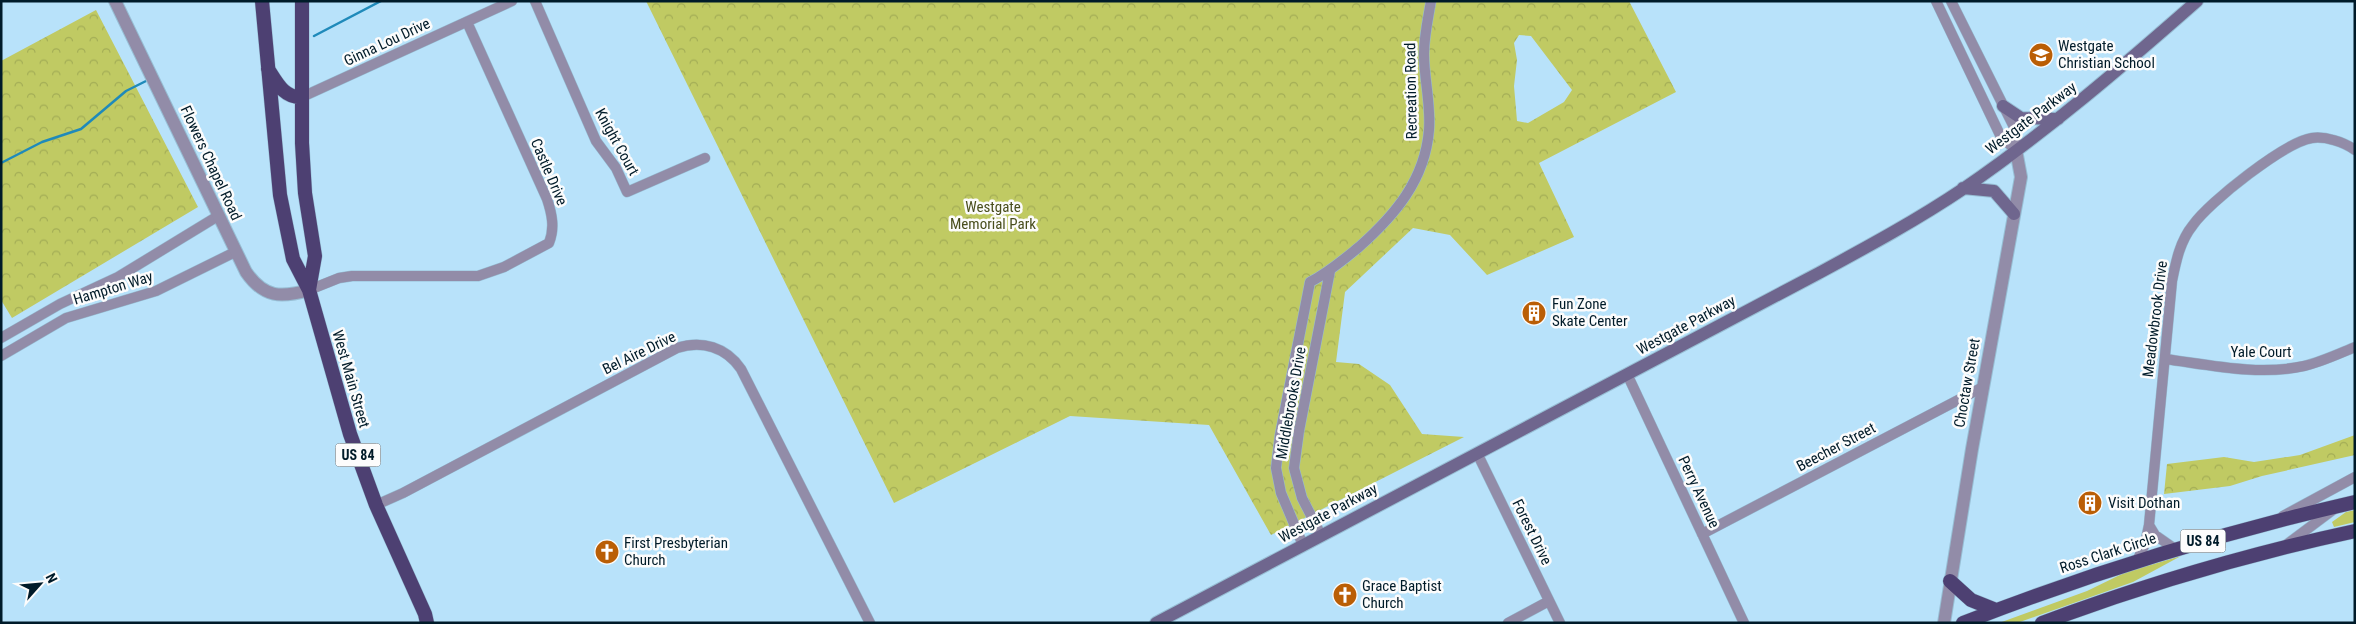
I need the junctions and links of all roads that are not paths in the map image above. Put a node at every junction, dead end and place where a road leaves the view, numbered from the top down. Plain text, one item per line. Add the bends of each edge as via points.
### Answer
1 (115, 1) edge
2 (262, 1) edge
3 (302, 1) edge
4 (512, 1) edge
5 (535, 1) edge
6 (1430, 1) edge
7 (1936, 1) edge
8 (1951, 1) edge
9 (2197, 1) edge
10 (467, 22) junction
11 (267, 69) junction
12 (302, 73) junction
13 (280, 86) junction
14 (302, 97) junction
15 (2004, 106) junction
16 (2058, 119) junction
17 (2016, 150) junction
18 (2355, 150) edge
19 (704, 158) dead end
20 (1964, 188) junction
21 (2014, 214) junction
22 (218, 216) junction
23 (235, 252) junction
24 (1330, 271) junction
25 (1310, 282) joint
26 (309, 290) junction
27 (1, 338) edge
28 (2355, 347) edge
29 (1, 356) edge
30 (2165, 359) junction
31 (1627, 374) junction
32 (1983, 387) junction
33 (1478, 453) junction
34 (2355, 477) edge
35 (2355, 496) edge
36 (2355, 502) edge
37 (376, 505) junction
38 (2339, 506) junction
39 (2268, 523) junction
40 (2149, 525) junction
41 (2355, 530) edge
42 (1702, 534) junction
43 (1321, 535) junction
44 (1303, 545) junction
45 (2175, 548) junction
46 (2281, 548) junction
47 (2137, 561) junction
48 (1950, 580) junction
49 (1549, 602) junction
50 (1996, 610) junction
51 (428, 620) edge
52 (870, 623) edge
53 (1156, 623) edge
54 (1508, 623) edge
55 (1560, 623) edge
56 (1744, 623) edge
57 (1944, 623) edge
58 (1963, 623) edge
59 (2042, 623) edge

1 - 22 street, Flowers Chapel Road
2 - 11 highway, West Main Street / US 84
3 - 12 highway, West Main Street / US 84
4 - 10 street, Ginna Lou Drive
5 - 19 street, Knight Court via 596,141 616,168 627,192
6 - 24 street, Recreation Road via 1424,50 1429,131 1418,174 1390,218
7 - 17 street via 2001,137
8 - 15 street, Choctaw Street
9 - 16 main road, Westgate Parkway
10 - 14 street, Ginna Lou Drive
10 - 26 street, Castle Drive via 547,199 553,219 549,244 478,276 352,276
11 - 13 highway
11 - 26 highway, West Main Street / US 84 via 286,228 293,259
12 - 13 highway via 291,84
12 - 14 highway, West Main Street / US 84
13 - 14 highway via 293,98
14 - 26 highway, West Main Street / US 84 via 305,193 315,256
15 - 16 main road via 2021,118
15 - 17 street, Choctaw Street via 2015,129
16 - 17 main road, Westgate Parkway
17 - 20 main road, Westgate Parkway
17 - 21 street, Choctaw Street via 2021,176
18 - 30 street, Meadowbrook Drive via 2323,138 2303,141 2282,151 2208,207 2186,235 2176,261
20 - 21 main road via 1994,191
20 - 31 main road, Westgate Parkway via 1865,248
21 - 32 street, Choctaw Street
22 - 23 street, Flowers Chapel Road
22 - 27 street, Hampton Way via 118,277 60,304
23 - 26 street, Flowers Chapel Road via 252,280 267,292 288,296
23 - 29 street, Hampton Way via 156,291 66,318
24 - 25 street, Recreation Road
24 - 43 street, Middlebrooks Drive via 1294,468 1302,498
25 - 44 street, Middlebrooks Drive via 1276,468 1281,494
26 - 37 highway, West Main Street / US 84 via 350,434
28 - 30 street, Yale Court via 2320,362 2286,369 2249,369
30 - 40 street, Meadowbrook Drive
31 - 33 main road, Westgate Parkway
31 - 42 street, Perry Avenue
32 - 42 street, Beecher Street
32 - 48 street, Choctaw Street
33 - 43 main road, Westgate Parkway
33 - 49 street, Forest Drive
34 - 39 street
35 - 38 street
36 - 38 highway, Ross Clark Circle / US 84
37 - 51 highway, West Main Street / US 84
37 - 52 street, Bel Aire Drive via 677,348 706,345 726,353 741,368
38 - 39 highway, Ross Clark Circle / US 84
38 - 46 street
39 - 45 highway, Ross Clark Circle / US 84
40 - 45 street via 2156,535
40 - 47 street, Meadowbrook Drive
41 - 46 highway, US 84
42 - 56 street, Perry Avenue
43 - 44 main road, Westgate Parkway
44 - 53 main road, Westgate Parkway
45 - 47 highway, Ross Clark Circle / US 84
46 - 59 highway, US 84 via 2169,579
47 - 50 highway, Ross Clark Circle / US 84
48 - 50 highway via 1971,600
48 - 57 street, Choctaw Street
49 - 54 street
49 - 55 street, Forest Drive
50 - 58 highway, Ross Clark Circle / US 84

